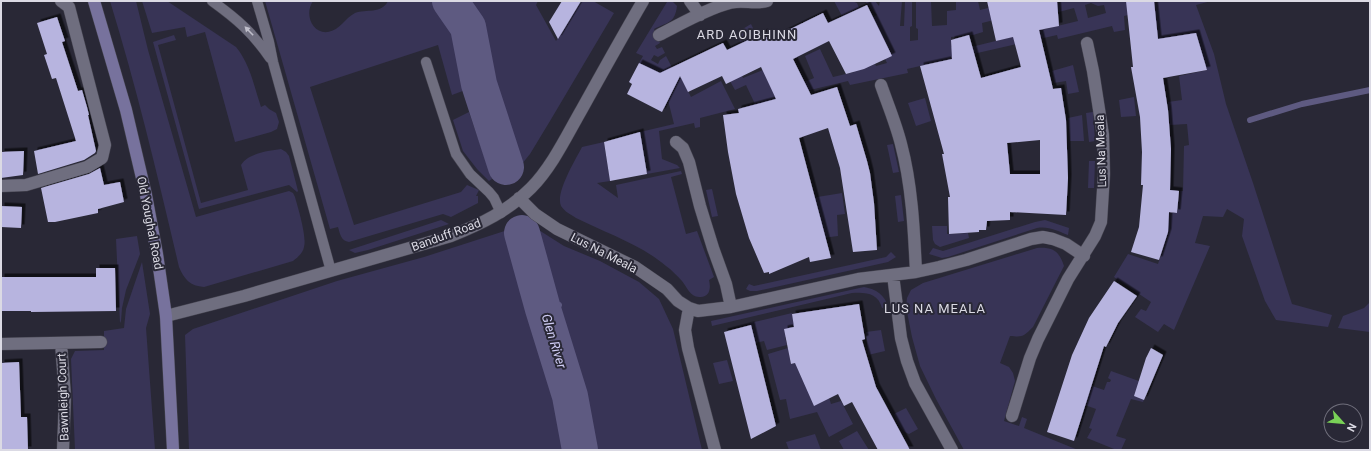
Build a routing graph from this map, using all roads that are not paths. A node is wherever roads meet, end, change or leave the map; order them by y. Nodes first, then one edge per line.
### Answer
1 (61, 1) edge
2 (94, 1) edge
3 (212, 1) edge
4 (257, 1) edge
5 (643, 1) edge
6 (690, 1) edge
7 (767, 1) edge
8 (700, 15) junction
9 (659, 35) dead end
10 (1087, 44) dead end
11 (272, 62) junction
12 (426, 62) dead end
13 (881, 86) dead end
14 (676, 142) dead end
15 (1, 186) edge
16 (519, 198) junction
17 (501, 213) junction
18 (1084, 256) junction
19 (331, 271) junction
20 (916, 272) junction
21 (894, 275) junction
22 (731, 307) junction
23 (689, 308) junction
24 (166, 316) junction
25 (101, 342) dead end
26 (1, 344) edge
27 (61, 344) junction
28 (1012, 416) dead end
29 (64, 450) edge
30 (173, 450) edge
31 (715, 450) edge
32 (952, 450) edge

1 - 15 street
2 - 24 main road, Old Youghal Road
11 -> 3 lane
4 - 11 lane
5 - 16 street, Banduff Road
6 - 8 street
7 - 8 street
8 - 9 street
10 - 18 street, Lus Na Meala
11 - 19 lane
12 - 17 lane
13 - 20 street
14 - 22 street
16 - 17 street, Banduff Road
16 - 23 street, Lus Na Meala
17 - 19 street, Banduff Road
18 - 20 street
18 - 28 street, Lus Na Meala
19 - 24 street, Banduff Road
20 - 21 street
21 - 22 street
21 - 32 street
22 - 23 street
23 - 31 street
24 - 30 main road, Old Youghal Road
25 - 27 street, Bawnleigh Court
26 - 27 street, Bawnleigh Court
27 - 29 street, Bawnleigh Court

